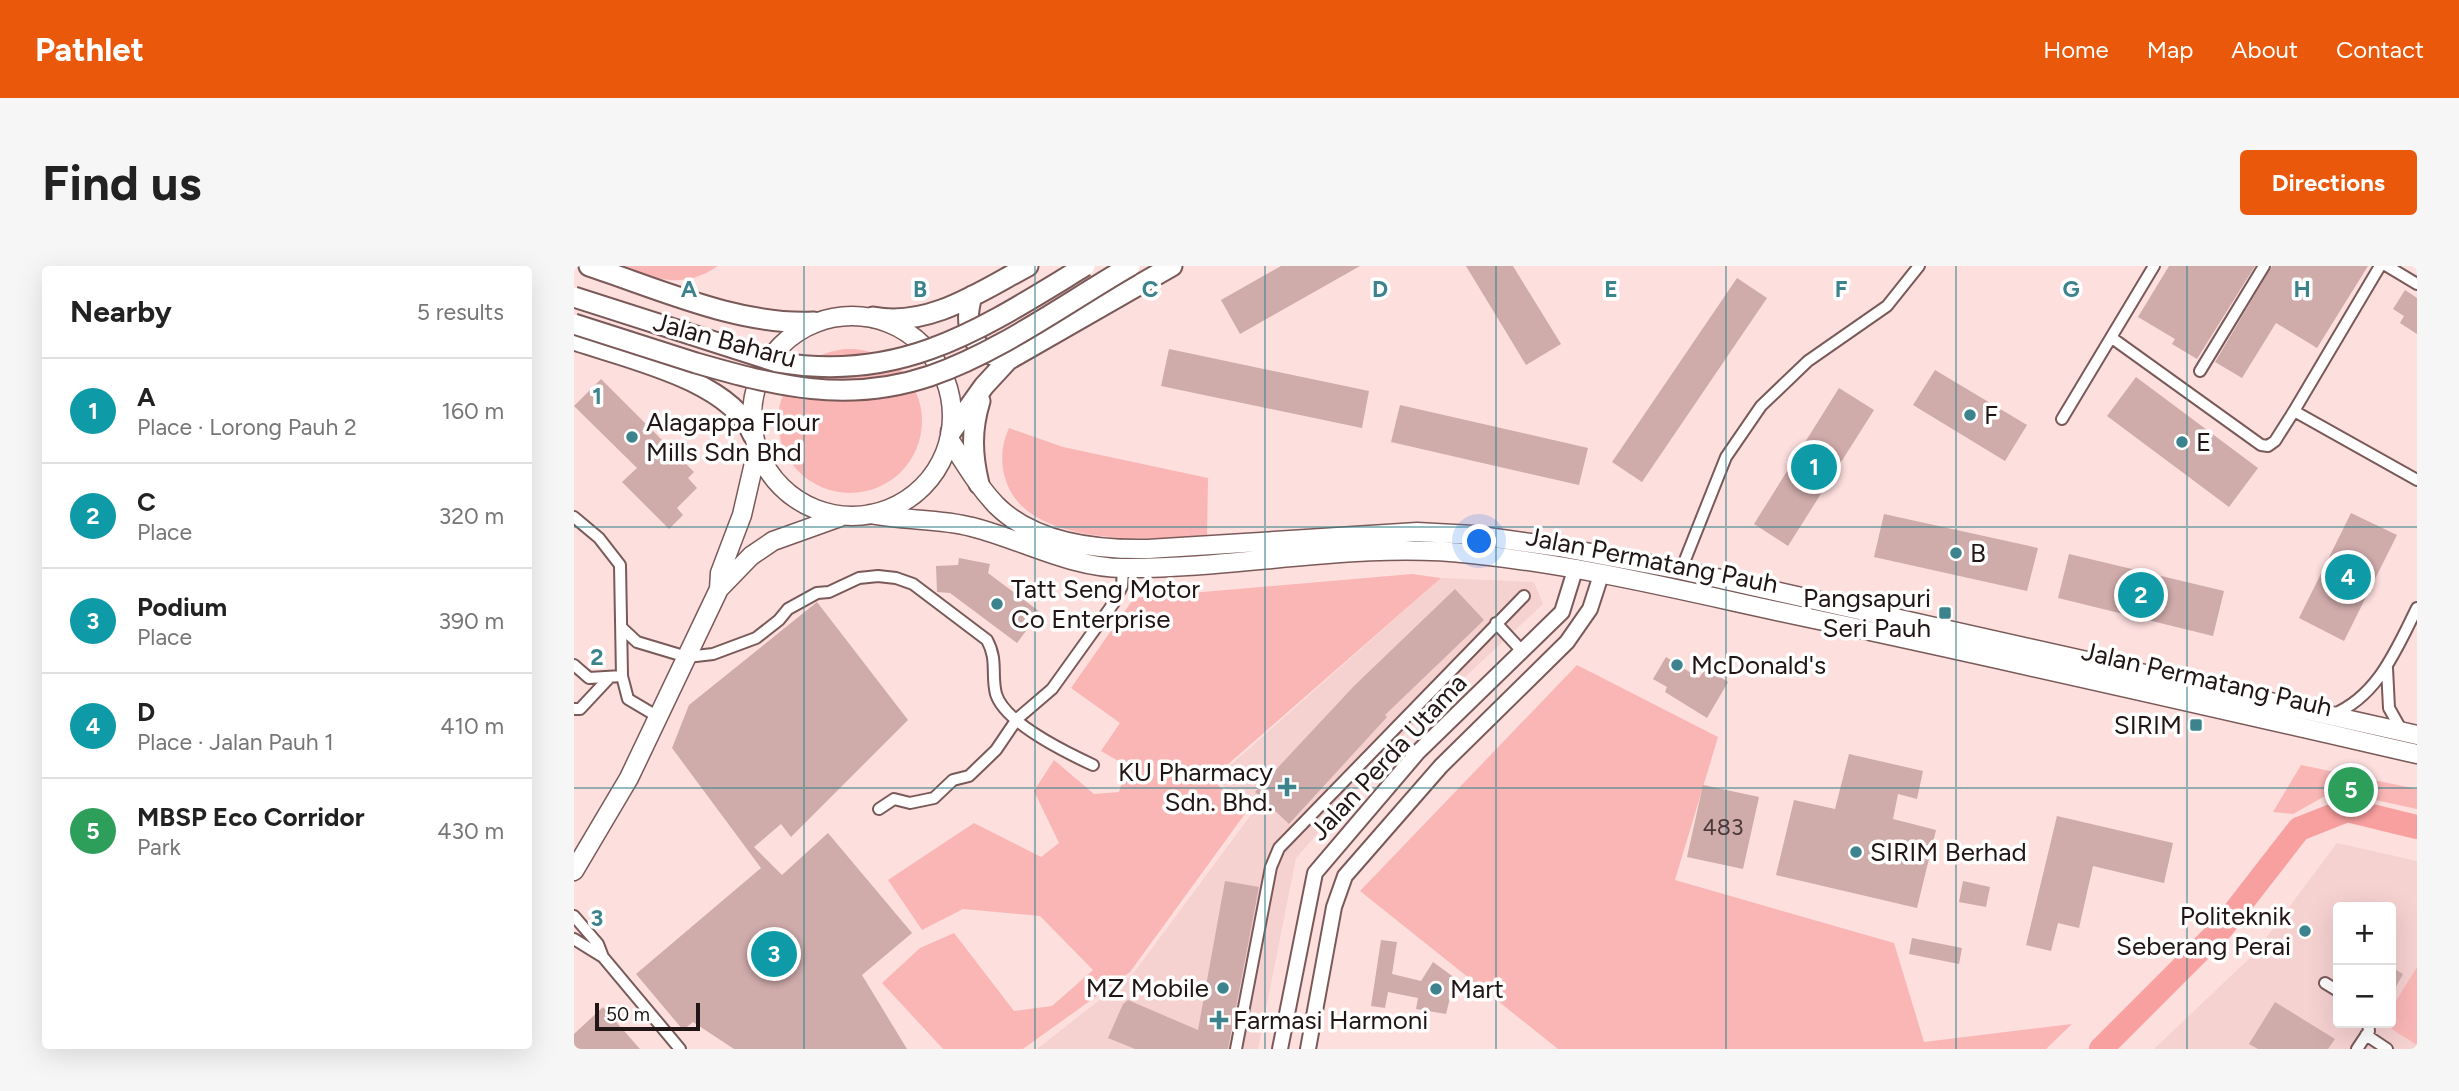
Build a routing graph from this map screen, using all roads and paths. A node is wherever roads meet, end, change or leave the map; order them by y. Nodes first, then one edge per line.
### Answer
1 (589, 266) edge
2 (1028, 266) edge
3 (1085, 266) edge
4 (1130, 266) edge
5 (1172, 266) edge
6 (1919, 266) edge
7 (2154, 266) edge
8 (2264, 266) edge
9 (2380, 266) edge
10 (2387, 266) edge
11 (2417, 284) edge
12 (972, 296) junction
13 (574, 297) edge
14 (873, 317) junction
15 (814, 322) junction
16 (574, 324) edge
17 (2112, 338) junction
18 (574, 340) edge
19 (1008, 360) junction
20 (2200, 371) dead end
21 (991, 378) junction
22 (2294, 411) junction
23 (2062, 419) dead end
24 (950, 436) junction
25 (755, 442) junction
26 (2417, 480) edge
27 (979, 484) junction
28 (870, 514) junction
29 (843, 516) junction
30 (574, 517) edge
31 (1576, 567) junction
32 (1123, 569) junction
33 (1681, 570) junction
34 (1602, 572) junction
35 (719, 589) junction
36 (1524, 596) dead end
37 (2417, 608) edge
38 (1496, 623) junction
39 (622, 628) junction
40 (1522, 651) junction
41 (687, 657) junction
42 (574, 665) edge
43 (2387, 668) junction
44 (622, 676) junction
45 (610, 678) junction
46 (574, 709) edge
47 (2332, 715) junction
48 (660, 718) junction
49 (1017, 719) junction
50 (2409, 733) edge
51 (2417, 754) edge
52 (1093, 765) dead end
53 (879, 809) dead end
54 (574, 871) edge
55 (574, 916) edge
56 (574, 939) edge
57 (603, 957) junction
58 (2325, 983) dead end
59 (2333, 988) edge
60 (2369, 1028) edge
61 (2366, 1035) junction
62 (1284, 1048) edge
63 (680, 1049) edge
64 (1236, 1049) edge
65 (1308, 1049) edge
66 (2357, 1049) edge
67 (2387, 1049) edge

1 - 15 highway
2 - 12 highway
3 - 13 highway, Jalan Baharu, bridge
4 - 16 highway, Jalan Baharu, bridge
5 - 19 highway
6 - 33 street
7 - 17 street
8 - 20 street
9 - 22 street
10 - 11 street
12 - 14 highway
12 - 19 highway
14 - 15 main road
14 - 24 main road
15 - 25 main road
17 - 22 street
17 - 23 street
18 - 25 highway
19 - 21 highway
21 - 24 highway
21 - 27 highway
22 - 26 street
24 - 27 main road, Jalan Permatang Pauh
24 - 28 main road
25 - 29 main road
25 - 35 main road
27 - 33 main road, Jalan Permatang Pauh
28 - 29 main road
28 - 32 main road, Jalan Permatang Pauh
29 - 35 main road
30 - 39 street
31 - 32 main road, Jalan Permatang Pauh
31 - 34 main road, Jalan Permatang Pauh
31 - 40 street, Jalan Perda Utama
32 - 49 street
33 - 47 main road, Jalan Permatang Pauh
34 - 51 main road, Jalan Permatang Pauh
34 - 65 street, Jalan Perda Utama
35 - 41 main road
36 - 38 street
37 - 43 street
38 - 40 street
38 - 64 street
39 - 41 street
39 - 44 street
40 - 62 street, Jalan Perda Utama
41 - 48 main road
41 - 49 street
42 - 45 street
43 - 47 street
43 - 50 street
44 - 45 street
44 - 48 street
45 - 46 street
47 - 50 main road, Jalan Permatang Pauh
48 - 54 main road
49 - 52 street
49 - 53 street
55 - 57 street
56 - 57 street
57 - 63 street
58 - 59 street
60 - 61 street
61 - 66 street
61 - 67 street

